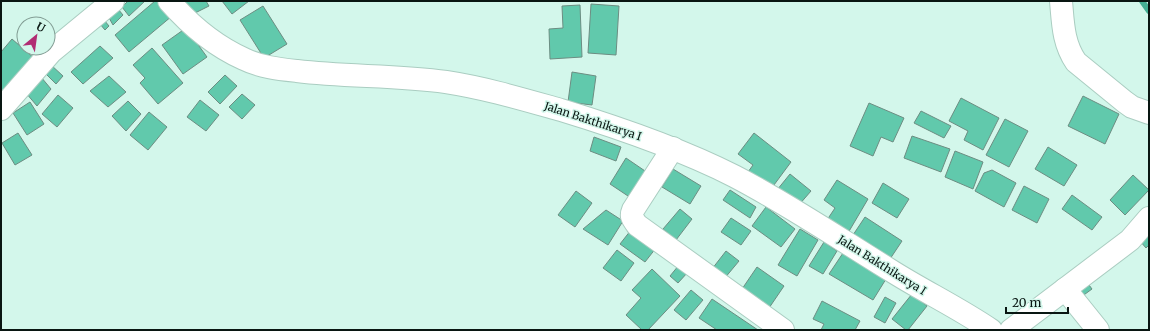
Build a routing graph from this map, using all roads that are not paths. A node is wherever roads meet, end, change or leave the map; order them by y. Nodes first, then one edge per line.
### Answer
1 (113, 1) edge
2 (169, 1) edge
3 (1062, 1) edge
4 (1, 109) edge
5 (1149, 114) edge
6 (673, 148) junction
7 (1149, 218) edge
8 (1065, 289) junction
9 (783, 330) edge
10 (991, 330) edge
11 (1011, 330) edge
12 (1098, 330) edge

1 - 4 street
2 - 6 street, Jalan Bakthikarya I
3 - 5 street
6 - 9 street
6 - 10 street, Jalan Bakthikarya I
7 - 8 street
8 - 11 street
8 - 12 street

